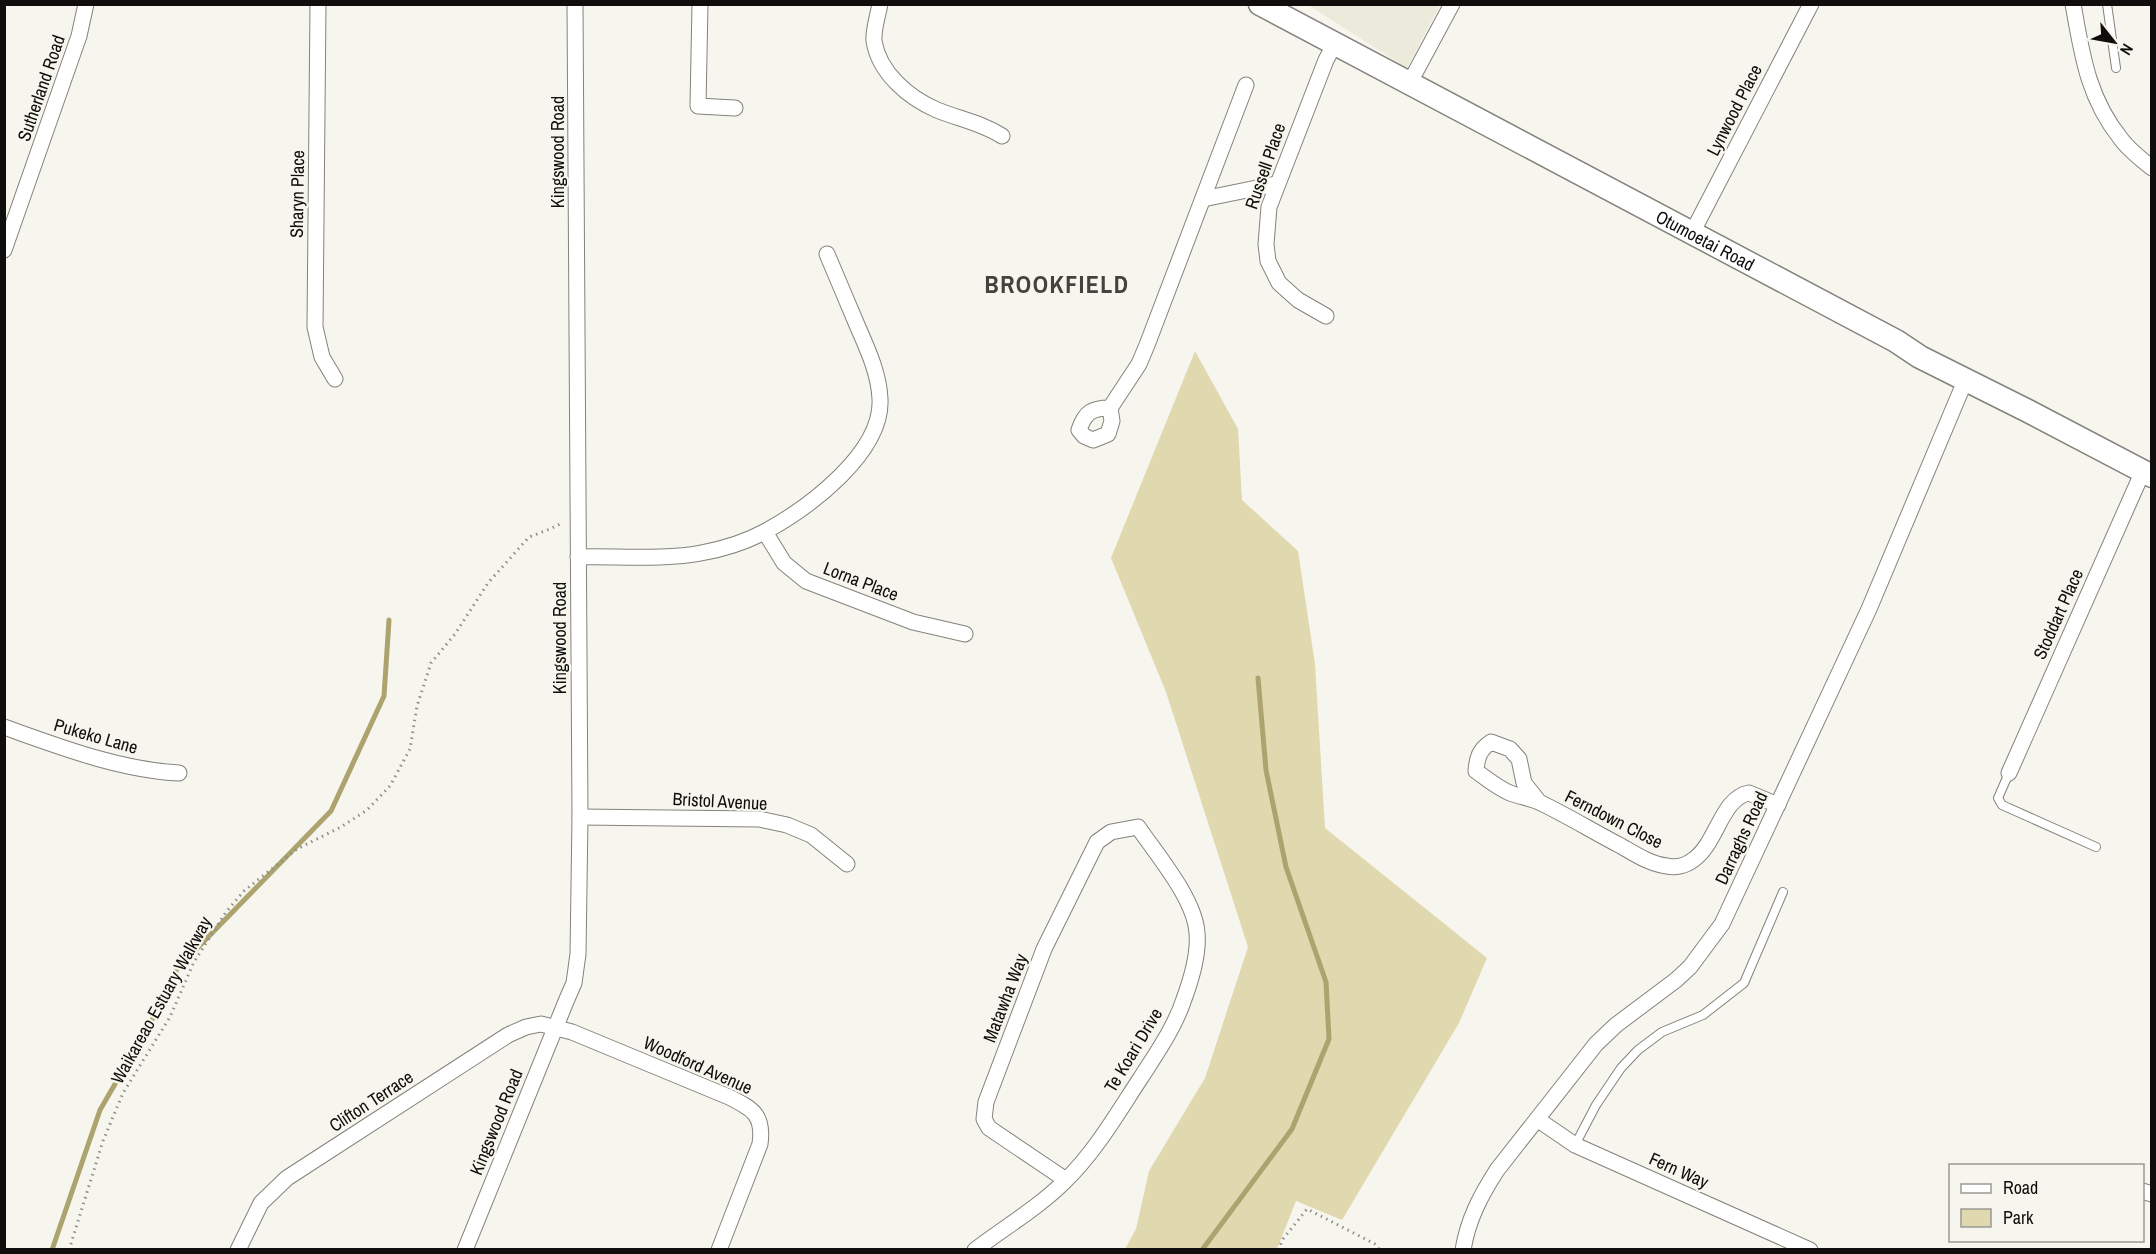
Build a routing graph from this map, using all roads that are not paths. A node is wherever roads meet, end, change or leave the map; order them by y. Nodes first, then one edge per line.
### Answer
1 (86, 4) edge
2 (318, 4) edge
3 (575, 4) edge
4 (700, 4) edge
5 (880, 4) edge
6 (1260, 4) edge
7 (1452, 4) edge
8 (1811, 4) edge
9 (2073, 4) edge
10 (2106, 4) edge
11 (1334, 45) junction
12 (2116, 68) dead end
13 (1409, 84) junction
14 (1246, 85) dead end
15 (735, 108) dead end
16 (1002, 136) dead end
17 (2151, 168) edge
18 (1276, 184) junction
19 (1203, 199) junction
20 (1692, 233) junction
21 (4, 250) edge
22 (826, 254) dead end
23 (1326, 316) dead end
24 (334, 379) dead end
25 (1965, 381) junction
26 (1110, 408) dead end
27 (2147, 473) edge
28 (765, 532) junction
29 (578, 557) junction
30 (964, 634) dead end
31 (4, 727) edge
32 (179, 773) dead end
33 (2009, 773) joint
34 (1539, 802) dead end
35 (1778, 805) junction
36 (580, 817) junction
37 (1138, 827) joint
38 (2096, 847) dead end
39 (847, 864) dead end
40 (1783, 892) dead end
41 (556, 1028) junction
42 (1538, 1119) junction
43 (1575, 1145) junction
44 (1066, 1180) junction
45 (238, 1250) edge
46 (465, 1250) edge
47 (718, 1250) edge
48 (975, 1250) edge
49 (1463, 1250) edge
50 (1810, 1250) edge

1 - 21 street, Sutherland Road
2 - 24 street, Sharyn Place
3 - 29 street, Kingswood Road
4 - 15 street
5 - 16 street
6 - 11 main road, Otumoetai Road
7 - 13 street
8 - 20 street, Lynwood Place
9 - 17 street
10 - 12 lane
11 - 13 main road, Otumoetai Road
11 - 18 street, Russell Place
13 - 20 main road, Otumoetai Road
14 - 19 street
18 - 19 street
18 - 23 street, Russell Place
19 - 26 street
20 - 25 main road, Otumoetai Road
22 - 28 street
25 - 27 main road, Otumoetai Road
25 - 35 street, Darraghs Road
27 - 33 street, Stoddart Place
28 - 29 street
28 - 30 street, Lorna Place
29 - 36 street, Kingswood Road
31 - 32 street, Pukeko Lane
33 - 38 lane
34 - 35 street, Ferndown Close
35 - 42 street, Darraghs Road
36 - 39 street, Bristol Avenue
36 - 41 street, Kingswood Road
37 - 44 street, Te Koari Drive
37 - 44 street, Matawha Way
40 - 43 lane
41 - 45 street, Clifton Terrace
41 - 46 street, Kingswood Road
41 - 47 street, Woodford Avenue
42 - 43 street, Fern Way
42 - 49 street, Darraghs Road
43 - 50 street, Fern Way
44 - 48 street, Te Koari Drive

